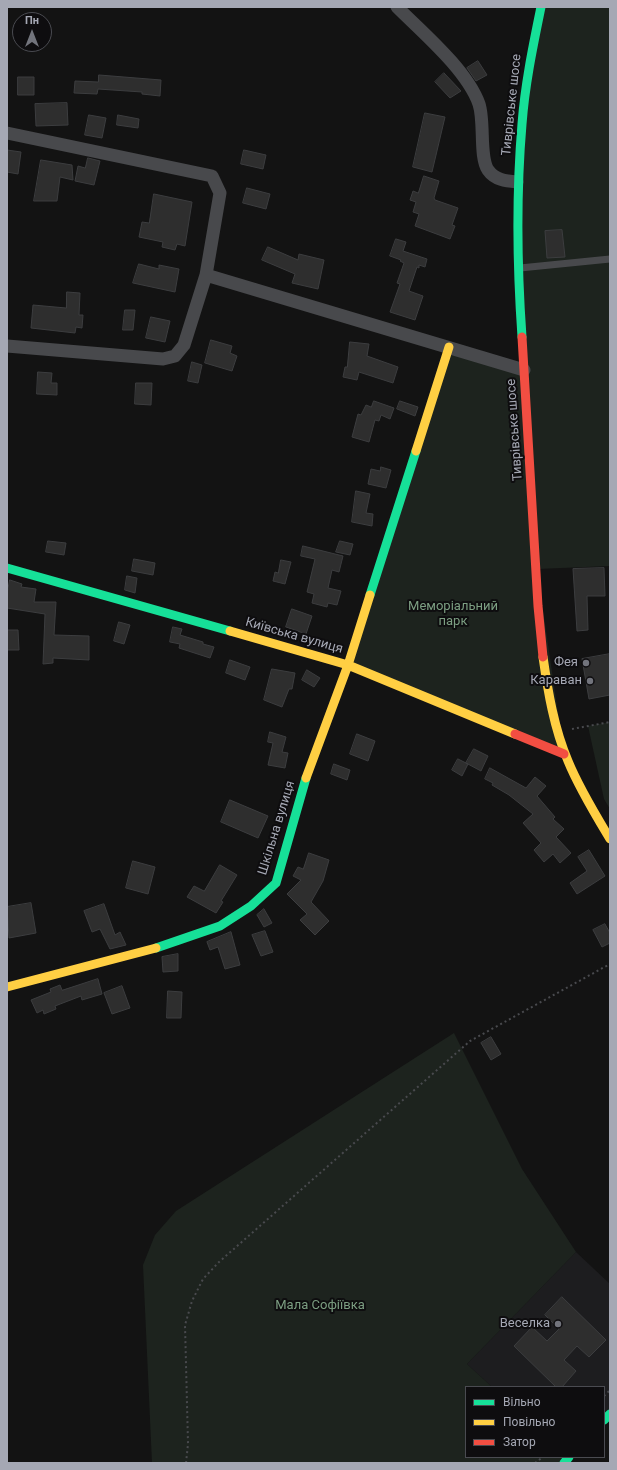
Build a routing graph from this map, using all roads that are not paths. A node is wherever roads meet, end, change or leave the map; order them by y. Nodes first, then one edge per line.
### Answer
1 (398, 7) edge
2 (541, 7) edge
3 (7, 133) edge
4 (517, 182) junction
5 (610, 259) edge
6 (519, 268) junction
7 (206, 276) junction
8 (7, 346) edge
9 (449, 347) junction
10 (524, 370) junction
11 (7, 568) edge
12 (348, 665) junction
13 (564, 754) junction
14 (610, 840) edge
15 (7, 987) edge

1 - 4 street
2 - 4 street, Тиврівське шосе
3 - 7 street
4 - 6 street, Тиврівське шосе
5 - 6 lane
6 - 10 street, Тиврівське шосе
7 - 8 street
7 - 9 street
9 - 10 street
9 - 12 street, Шкільна вулиця
10 - 13 street, Тиврівське шосе
11 - 12 street, Київська вулиця
12 - 13 street, Київська вулиця
12 - 15 street, Шкільна вулиця
13 - 14 street, Тиврівське шосе

